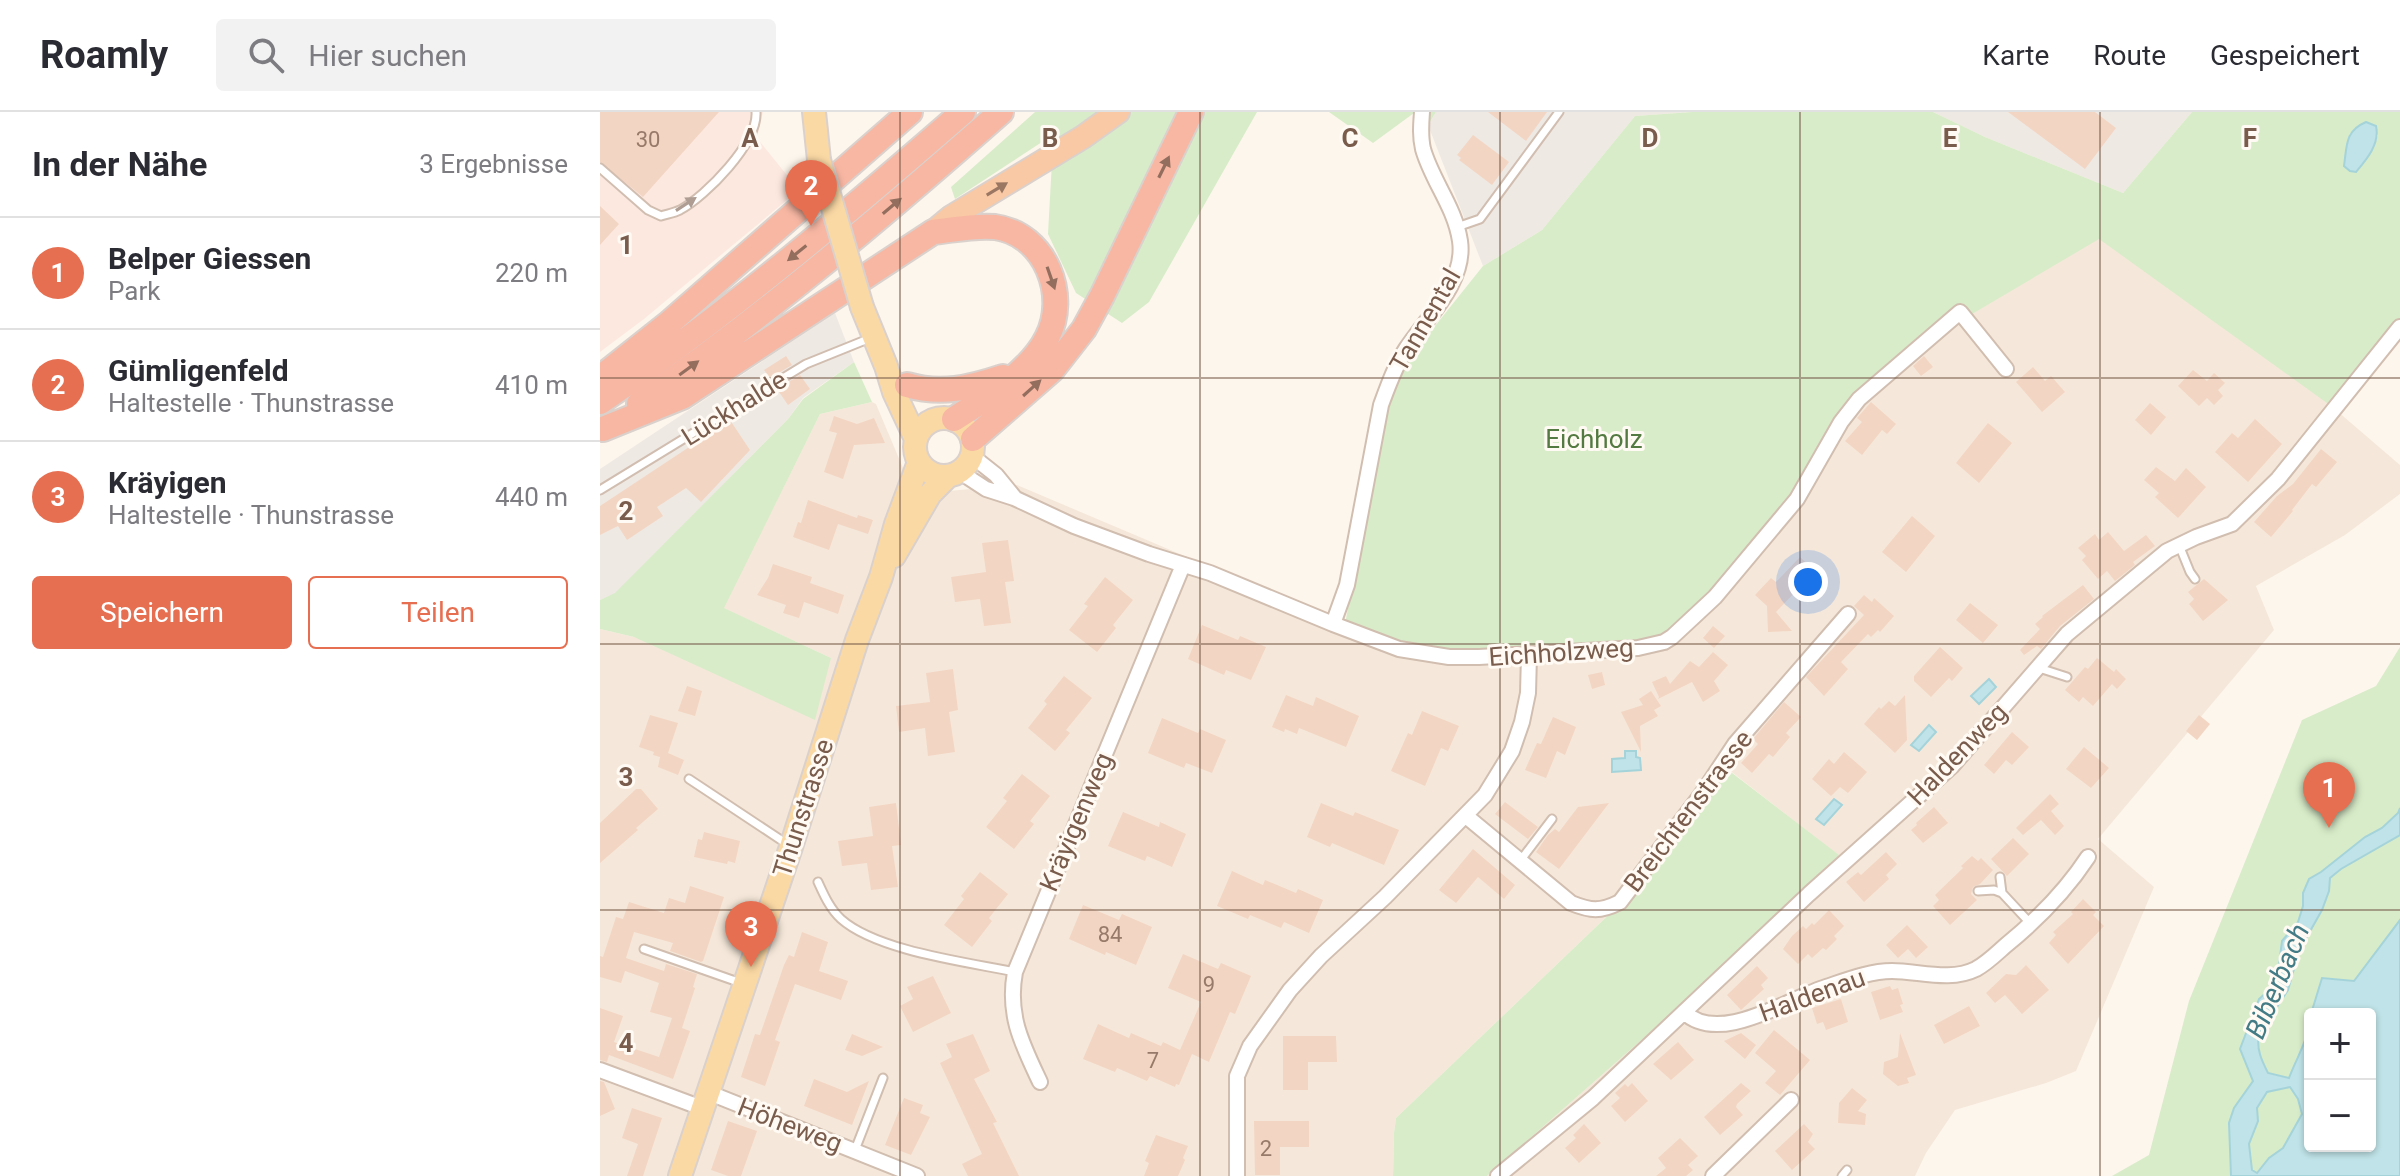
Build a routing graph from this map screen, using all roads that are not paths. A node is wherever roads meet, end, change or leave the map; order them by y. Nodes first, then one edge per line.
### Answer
1 (756, 112) edge
2 (814, 112) edge
3 (910, 112) edge
4 (963, 112) edge
5 (1001, 112) edge
6 (1118, 112) edge
7 (1191, 112) edge
8 (1422, 112) edge
9 (1559, 112) edge
10 (600, 168) edge
11 (1457, 227) junction
12 (933, 232) junction
13 (2400, 327) edge
14 (873, 337) junction
15 (886, 366) junction
16 (2006, 369) dead end
17 (1017, 372) junction
18 (600, 378) edge
19 (907, 385) junction
20 (600, 402) edge
21 (947, 418) junction
22 (601, 430) edge
23 (916, 439) junction
24 (963, 461) junction
25 (919, 462) junction
26 (600, 490) edge
27 (2179, 545) junction
28 (1183, 565) junction
29 (881, 577) junction
30 (2195, 579) dead end
31 (1848, 614) dead end
32 (1333, 624) junction
33 (1529, 655) junction
34 (2038, 668) junction
35 (2067, 677) dead end
36 (689, 779) dead end
37 (1466, 816) junction
38 (1552, 819) dead end
39 (791, 847) junction
40 (2088, 857) dead end
41 (1520, 861) junction
42 (2000, 877) dead end
43 (818, 882) dead end
44 (1978, 891) dead end
45 (2002, 893) junction
46 (2032, 925) junction
47 (644, 949) dead end
48 (1015, 972) junction
49 (745, 985) junction
50 (1684, 1012) junction
51 (600, 1070) edge
52 (883, 1078) dead end
53 (1040, 1082) dead end
54 (705, 1100) junction
55 (1791, 1100) dead end
56 (855, 1150) junction
57 (680, 1176) edge
58 (917, 1176) edge
59 (1237, 1176) edge
60 (1498, 1176) edge
61 (1713, 1176) edge

10 -> 1 lane
2 - 14 main road, bridge
3 - 18 highway
4 -> 20 highway
22 -> 5 highway
12 -> 6 highway
24 -> 7 highway
8 - 11 street, Tannental
9 - 11 lane
11 - 32 street, Tannental
12 -> 17 highway
12 - 22 highway
13 - 27 street, Haldenweg
14 - 15 main road
14 - 26 lane, Lückhalde
15 - 19 main road
15 - 23 main road
16 - 33 street, Eichholzweg
17 - 19 highway
17 - 21 highway
19 - 21 main road
21 - 23 main road
21 - 24 main road
23 - 25 main road
24 - 25 main road
24 - 28 street, Eichholzweg
24 - 29 main road, Thunstrasse
25 - 29 main road, Thunstrasse
27 - 30 lane
27 - 34 street, Haldenweg
28 - 32 street, Eichholzweg
28 - 48 street, Kräyigenweg
29 - 39 main road, Thunstrasse
31 - 41 street, Breichtenstrasse
32 - 33 street, Eichholzweg
33 - 37 street
34 - 35 lane
34 - 50 street, Haldenweg
36 - 39 lane
37 - 41 street, Breichtenstrasse
37 - 59 street
38 - 41 lane
39 - 49 main road, Thunstrasse
40 - 46 street, Haldenau
42 - 45 lane
43 - 48 lane
44 - 45 lane
45 - 46 lane
46 - 50 street, Haldenau
47 - 49 lane
48 - 53 street, Kräyigenweg
49 - 54 main road, Thunstrasse
50 - 60 street, Haldenweg
51 - 54 street, Höheweg
52 - 56 lane
54 - 56 street, Höheweg
54 - 57 main road, Thunstrasse
55 - 61 street
56 - 58 street, Höheweg

